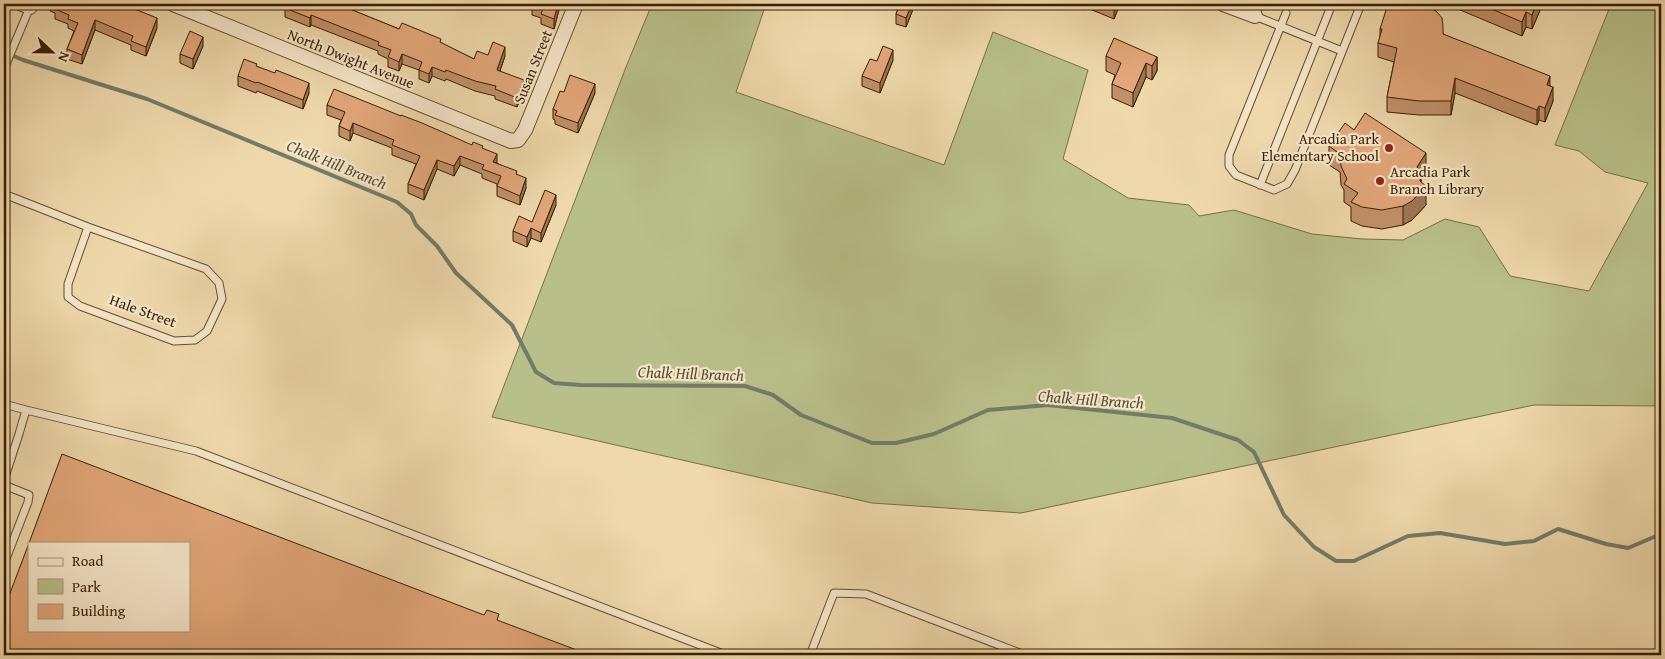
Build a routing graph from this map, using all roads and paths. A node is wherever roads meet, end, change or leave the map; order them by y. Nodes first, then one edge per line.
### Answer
1 (173, 4) edge
2 (576, 4) edge
3 (1223, 4) edge
4 (1332, 4) edge
5 (1361, 4) edge
6 (28, 5) edge
7 (1258, 10) edge
8 (1286, 13) dead end
9 (1280, 26) junction
10 (1317, 41) junction
11 (1342, 51) junction
12 (4, 69) edge
13 (518, 140) joint
14 (1260, 185) junction
15 (4, 194) edge
16 (88, 227) junction
17 (4, 404) edge
18 (26, 410) junction
19 (4, 480) edge
20 (4, 485) edge
21 (4, 564) edge
22 (726, 655) edge
23 (810, 655) edge
24 (1026, 655) edge

1 - 13 street, North Dwight Avenue
2 - 13 street, Susan Street
3 - 7 street
4 - 10 lane
5 - 11 lane
6 - 12 lane
7 - 9 lane
8 - 9 lane
9 - 10 lane
9 - 14 lane
10 - 11 lane
10 - 14 lane
11 - 14 lane
15 - 16 lane, Hale Street
16 - 16 lane, Hale Street
17 - 18 lane
18 - 19 lane
18 - 22 lane
20 - 21 lane
23 - 24 lane

